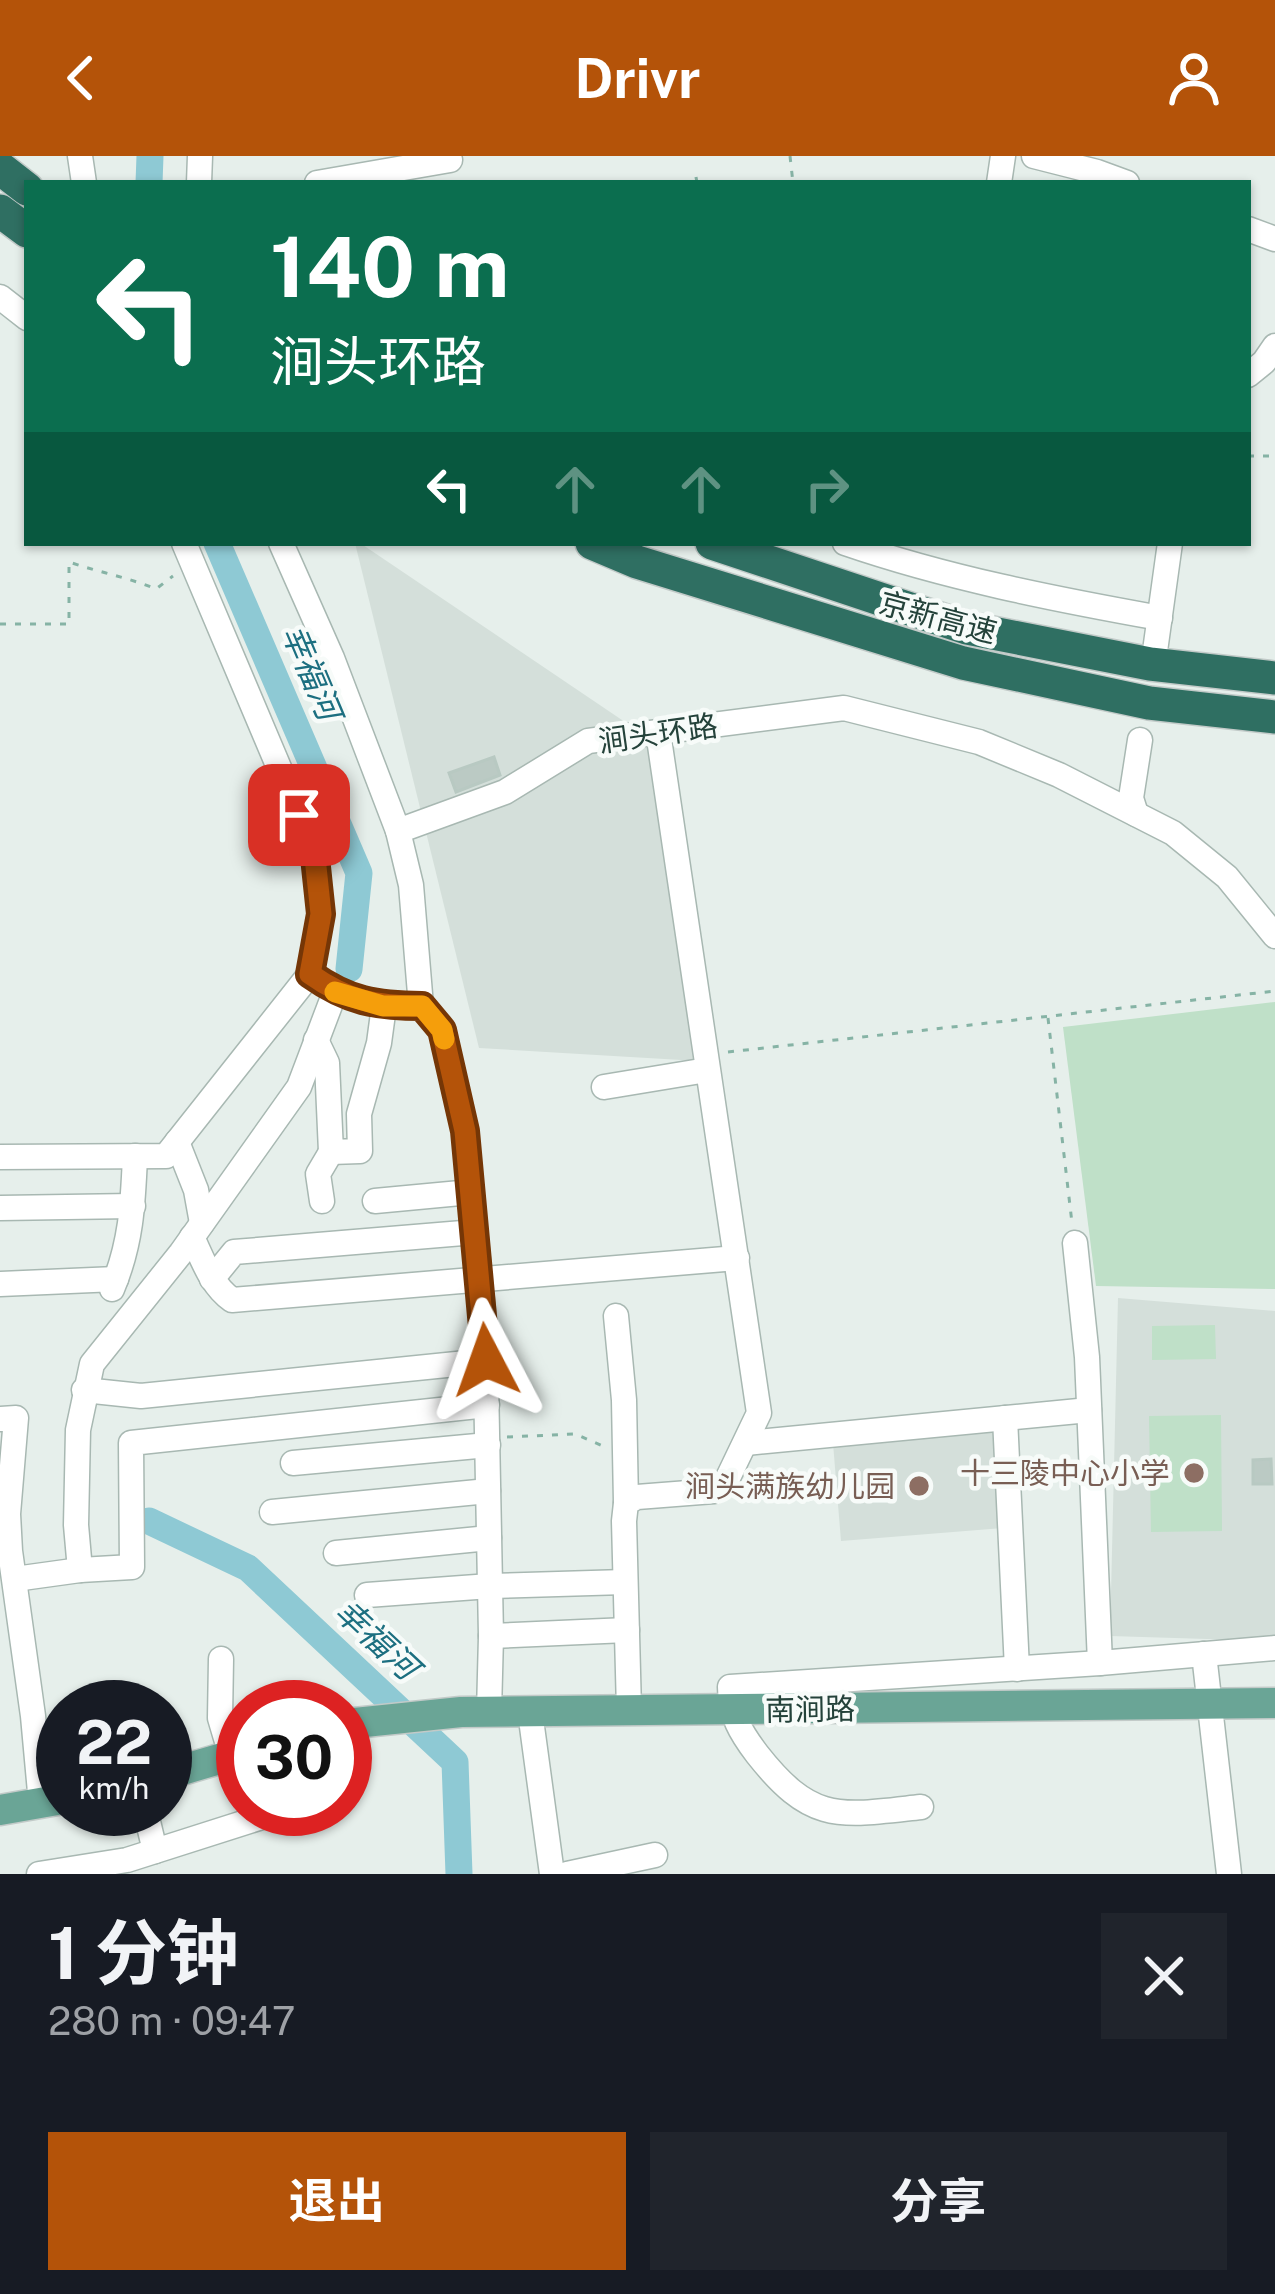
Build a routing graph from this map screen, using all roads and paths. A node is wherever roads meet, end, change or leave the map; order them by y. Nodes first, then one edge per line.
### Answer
1 (1034, 156) edge
2 (450, 160) dead end
3 (0, 168) edge
4 (333, 180) edge
5 (1117, 180) edge
6 (24, 188) edge
7 (0, 297) edge
8 (24, 316) edge
9 (1275, 346) edge
10 (1251, 373) edge
11 (185, 546) edge
12 (282, 546) edge
13 (599, 546) edge
14 (721, 546) edge
15 (854, 546) edge
16 (1170, 546) edge
17 (196, 571) junction
18 (1160, 618) junction
19 (0, 623) edge
20 (1155, 651) dead end
21 (1275, 678) edge
22 (1275, 717) edge
23 (658, 733) junction
24 (1139, 740) dead end
25 (1136, 814) junction
26 (398, 831) junction
27 (1275, 936) edge
28 (310, 974) junction
29 (1275, 991) edge
30 (335, 992) junction
31 (383, 1006) junction
32 (422, 1006) junction
33 (1048, 1016) junction
34 (316, 1040) junction
35 (706, 1062) junction
36 (604, 1087) dead end
37 (181, 1149) junction
38 (331, 1152) junction
39 (135, 1156) junction
40 (0, 1157) edge
41 (471, 1192) junction
42 (322, 1201) dead end
43 (375, 1201) dead end
44 (133, 1206) junction
45 (0, 1208) edge
46 (197, 1230) junction
47 (475, 1232) junction
48 (1075, 1243) joint
49 (736, 1258) junction
50 (212, 1279) junction
51 (479, 1279) junction
52 (0, 1284) edge
53 (616, 1316) dead end
54 (486, 1360) junction
55 (84, 1390) junction
56 (487, 1405) junction
57 (1089, 1410) junction
58 (1006, 1418) junction
59 (0, 1419) edge
60 (488, 1441) junction
61 (746, 1443) junction
62 (293, 1463) dead end
63 (626, 1465) junction
64 (488, 1492) junction
65 (626, 1503) junction
66 (272, 1512) dead end
67 (489, 1538) junction
68 (5, 1551) edge
69 (337, 1553) dead end
70 (80, 1570) junction
71 (15, 1579) junction
72 (626, 1582) junction
73 (490, 1586) junction
74 (367, 1595) dead end
75 (627, 1630) junction
76 (491, 1636) junction
77 (1275, 1648) edge
78 (1204, 1654) junction
79 (221, 1659) dead end
80 (1100, 1663) junction
81 (1017, 1669) junction
82 (952, 1673) junction
83 (221, 1680) edge
84 (1275, 1703) edge
85 (1208, 1704) junction
86 (36, 1705) edge
87 (954, 1708) junction
88 (629, 1710) junction
89 (730, 1710) junction
90 (475, 1712) junction
91 (530, 1712) junction
92 (372, 1721) edge
93 (36, 1804) edge
94 (921, 1807) dead end
95 (0, 1810) edge
96 (216, 1832) edge
97 (151, 1836) edge
98 (155, 1851) junction
99 (655, 1856) dead end
100 (119, 1868) edge
101 (616, 1869) edge
102 (49, 1873) edge
103 (551, 1874) edge
104 (567, 1874) edge
105 (1229, 1874) edge

1 - 5 street
2 - 4 street
3 - 6 highway
7 - 8 street
9 - 10 street
11 - 17 street
12 - 26 street
13 - 22 highway, 京新高速
14 - 21 highway, 京新高速
15 - 18 street
16 - 18 street
17 - 19 path
17 - 28 street
18 - 20 street
23 - 25 street, 涧头环路
23 - 26 street, 涧头环路
23 - 35 street
24 - 25 street
25 - 27 street, 涧头环路
26 - 32 street
28 - 30 street
28 - 37 street
29 - 33 path
30 - 31 street
30 - 34 street
31 - 32 street
31 - 38 street
32 - 41 street
33 - 35 path
33 - 48 path
34 - 38 street
34 - 46 street
35 - 36 street
35 - 49 street
37 - 39 street
37 - 46 street
38 - 42 street
39 - 40 street
39 - 44 street
41 - 43 street
41 - 47 street
44 - 45 street
44 - 52 street
46 - 50 street
46 - 55 street
47 - 50 street
47 - 51 street
48 - 57 street
49 - 51 street
49 - 61 street
50 - 51 street
51 - 54 street
53 - 63 street
54 - 55 street
54 - 56 street
55 - 70 street
56 - 60 street
56 - 70 street
57 - 58 street
57 - 80 street
58 - 61 street
58 - 81 street
59 - 68 street
60 - 62 street
60 - 63 path
60 - 64 street
61 - 65 street
63 - 65 street
64 - 66 street
64 - 67 street
65 - 72 street
67 - 69 street
67 - 73 street
68 - 71 street
70 - 71 street
71 - 86 street
72 - 73 street
72 - 75 street
73 - 74 street
73 - 76 street
75 - 76 street
75 - 88 street
76 - 90 street
77 - 78 street
78 - 80 street
78 - 85 street
79 - 83 street
80 - 81 street
81 - 82 street
82 - 87 street
82 - 89 street
84 - 85 main road, 南涧路
85 - 87 main road, 南涧路
85 - 105 street
87 - 89 main road, 南涧路
88 - 89 main road, 南涧路
88 - 91 main road, 南涧路
89 - 94 street
90 - 91 main road, 南涧路
90 - 92 main road, 南涧路
91 - 103 street
93 - 95 main road
96 - 98 street
97 - 98 street
98 - 100 street
99 - 101 street
100 - 102 street
101 - 104 street

